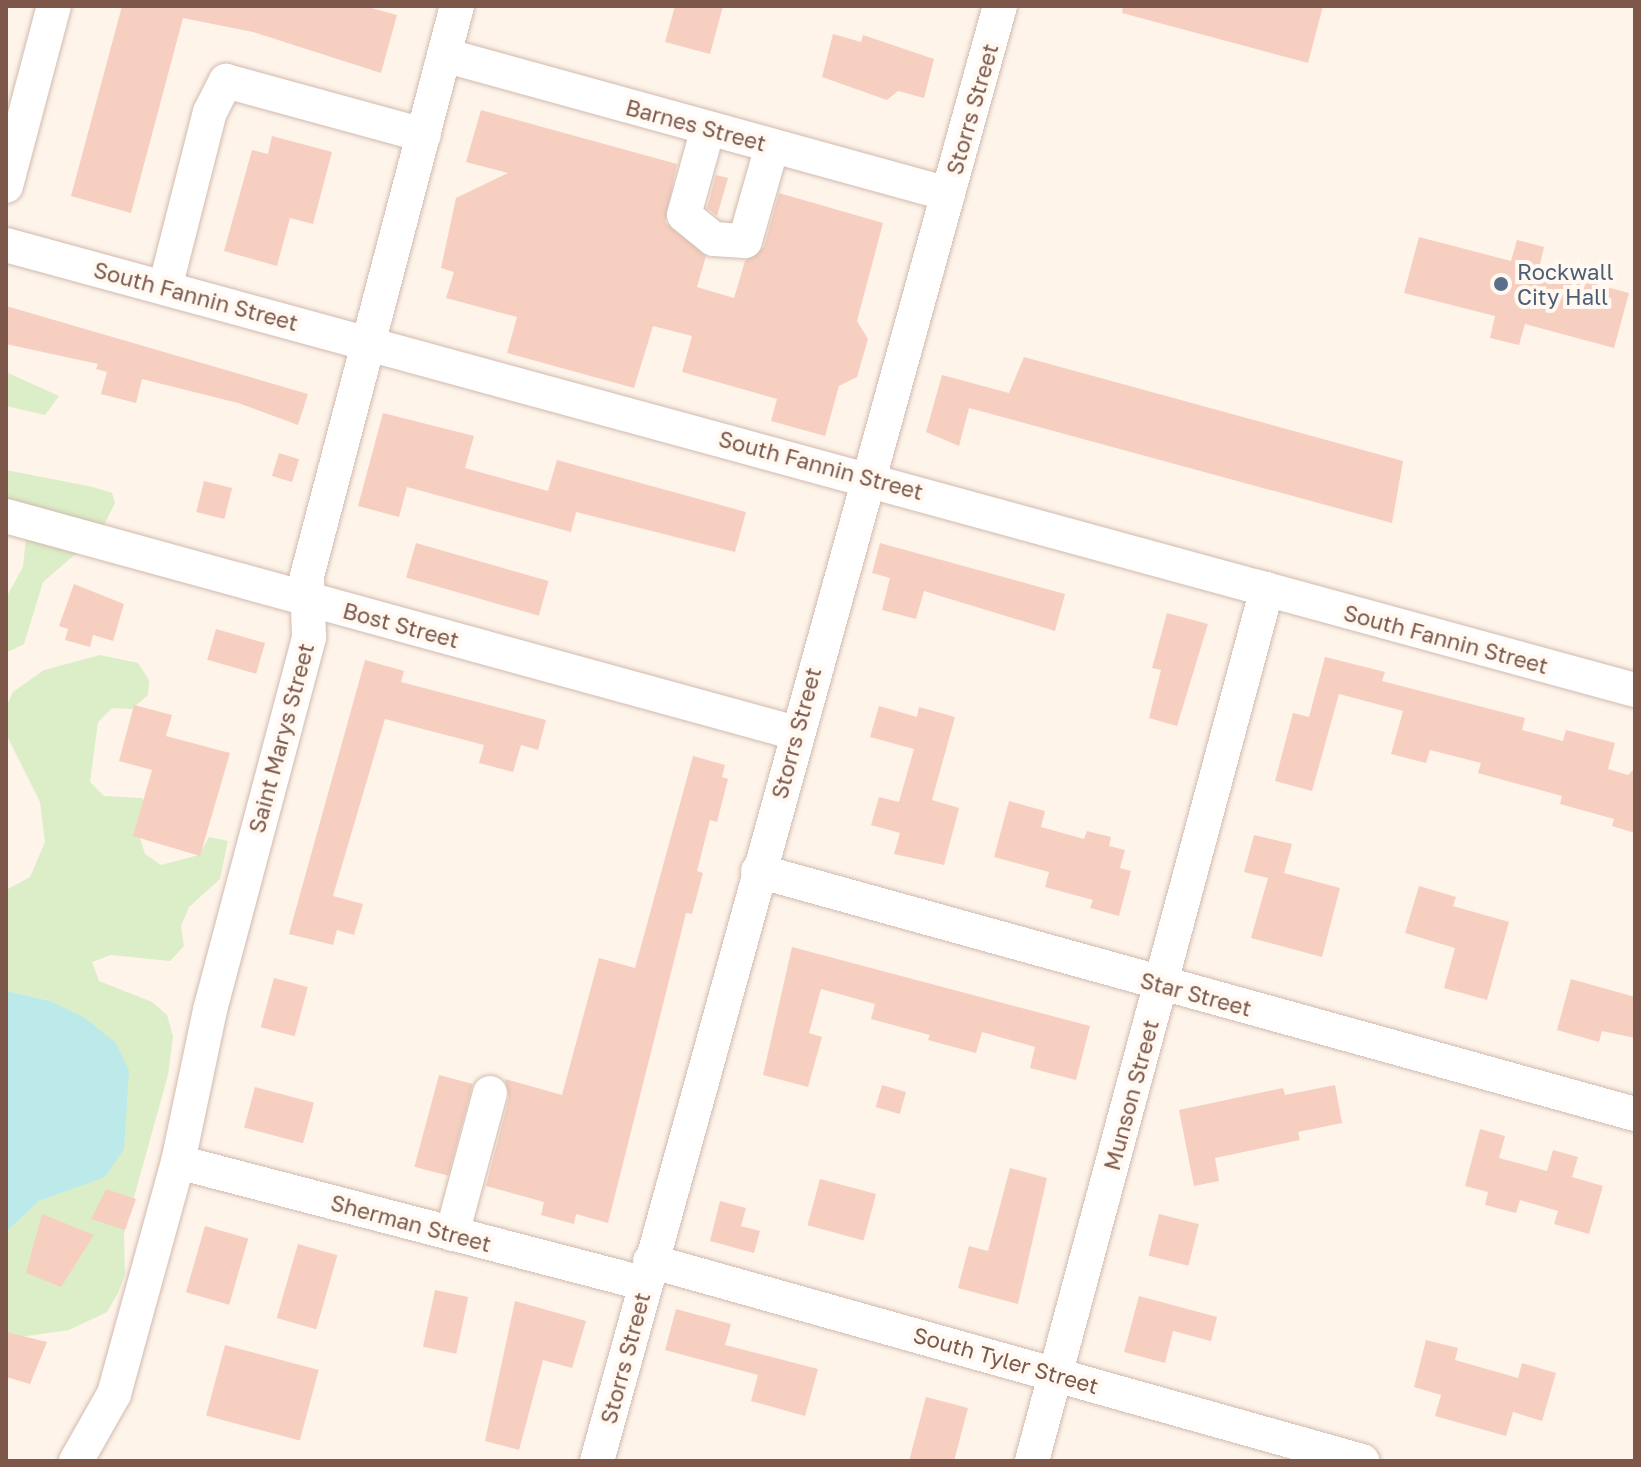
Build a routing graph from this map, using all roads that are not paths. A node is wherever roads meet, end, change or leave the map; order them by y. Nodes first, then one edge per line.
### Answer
1 (54, 6) edge
2 (457, 6) edge
3 (1000, 6) edge
4 (444, 55) junction
5 (708, 128) junction
6 (424, 135) junction
7 (772, 146) junction
8 (6, 186) edge
9 (948, 194) junction
10 (6, 245) edge
11 (165, 288) junction
12 (370, 342) junction
13 (866, 477) junction
14 (6, 516) edge
15 (1267, 589) junction
16 (308, 599) junction
17 (1635, 690) edge
18 (796, 733) junction
19 (758, 871) junction
20 (1161, 985) junction
21 (490, 1093) dead end
22 (1635, 1114) edge
23 (178, 1162) junction
24 (452, 1234) junction
25 (648, 1273) junction
26 (1055, 1373) junction
27 (76, 1461) edge
28 (597, 1461) edge
29 (1032, 1461) edge
30 (1362, 1461) edge

1 - 8 street
2 - 4 street, Saint Marys Street
3 - 9 street, Storrs Street
4 - 5 street, Barnes Street
4 - 6 street, Saint Marys Street
5 - 7 street, Barnes Street
5 - 7 street
6 - 11 street
6 - 12 street, Saint Marys Street
7 - 9 street, Barnes Street
9 - 13 street, Storrs Street
10 - 11 street, South Fannin Street
11 - 12 street, South Fannin Street
12 - 13 street, South Fannin Street
12 - 16 street, Saint Marys Street
13 - 15 street, South Fannin Street
13 - 18 street, Storrs Street
14 - 16 street, Bost Street
15 - 17 street, South Fannin Street
15 - 20 street, Munson Street
16 - 18 street, Bost Street
16 - 23 street, Saint Marys Street
18 - 19 street, Storrs Street
19 - 20 street, Star Street
19 - 25 street, Storrs Street
20 - 22 street, Star Street
20 - 26 street, Munson Street
21 - 24 street
23 - 24 street, Sherman Street
23 - 27 street, Saint Marys Street
24 - 25 street, Sherman Street
25 - 26 street, South Tyler Street
25 - 28 street, Storrs Street
26 - 29 street, Munson Street
26 - 30 street, South Tyler Street

